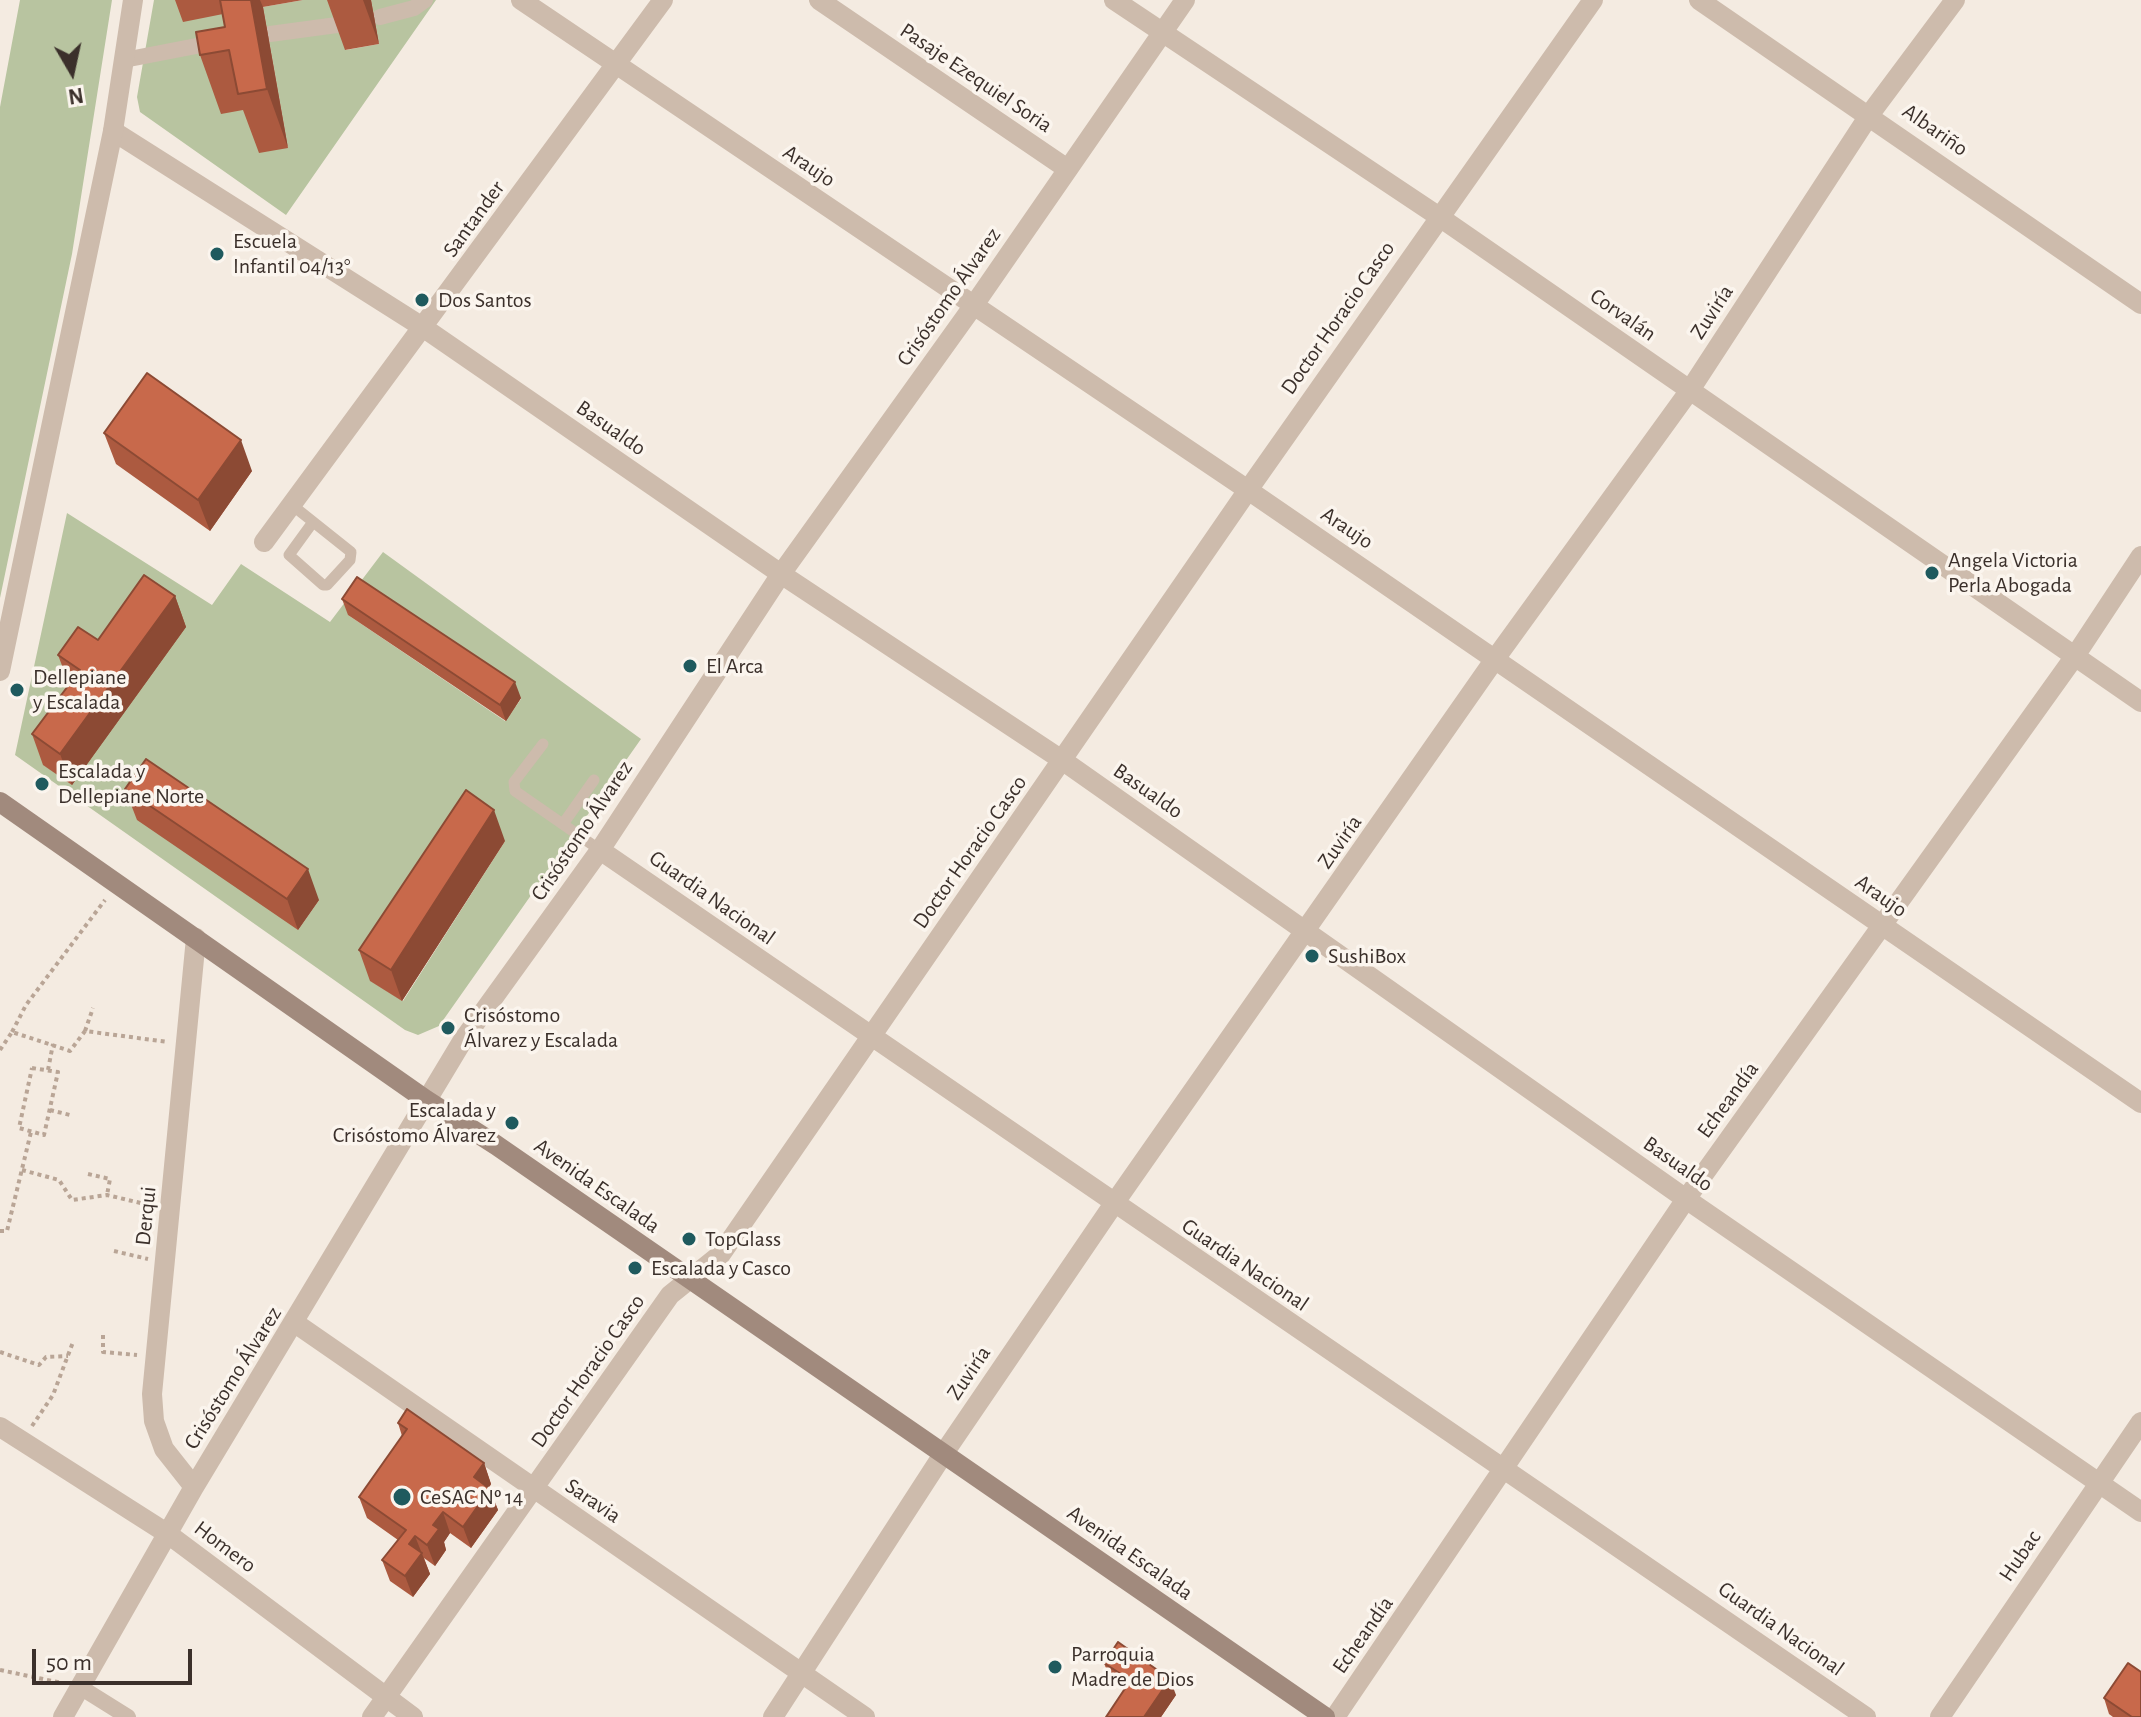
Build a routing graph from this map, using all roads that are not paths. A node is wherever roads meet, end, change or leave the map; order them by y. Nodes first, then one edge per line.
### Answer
1 (133, 0) edge
2 (425, 0) edge
3 (521, 0) edge
4 (663, 0) edge
5 (819, 0) edge
6 (1114, 0) edge
7 (1185, 0) edge
8 (1593, 0) edge
9 (1699, 0) edge
10 (1955, 0) edge
11 (380, 17) dead end
12 (337, 25) dead end
13 (1163, 32) junction
14 (270, 34) dead end
15 (234, 39) edge
16 (124, 60) junction
17 (615, 66) junction
18 (1870, 114) junction
19 (113, 131) junction
20 (1066, 168) junction
21 (1438, 216) junction
22 (2141, 304) edge
23 (974, 305) junction
24 (424, 328) junction
25 (1690, 390) junction
26 (1248, 490) junction
27 (292, 505) junction
28 (313, 522) junction
29 (264, 542) dead end
30 (2141, 556) edge
31 (781, 574) junction
32 (2075, 656) junction
33 (1495, 659) junction
34 (0, 671) edge
35 (2141, 702) edge
36 (543, 744) dead end
37 (1062, 760) junction
38 (594, 780) dead end
39 (0, 802) edge
40 (563, 824) junction
41 (600, 850) junction
42 (1882, 926) junction
43 (1308, 930) junction
44 (196, 938) junction
45 (871, 1037) junction
46 (426, 1100) junction
47 (2141, 1103) edge
48 (1686, 1199) junction
49 (1113, 1205) junction
50 (690, 1279) junction
51 (295, 1323) junction
52 (2141, 1422) edge
53 (0, 1427) edge
54 (944, 1453) junction
55 (1506, 1469) junction
56 (2099, 1483) junction
57 (194, 1487) junction
58 (534, 1489) junction
59 (2141, 1512) edge
60 (168, 1534) junction
61 (800, 1672) junction
62 (80, 1687) junction
63 (386, 1697) junction
64 (63, 1717) edge
65 (128, 1717) edge
66 (372, 1717) edge
67 (413, 1717) edge
68 (773, 1717) edge
69 (865, 1717) edge
70 (1325, 1717) edge
71 (1335, 1717) edge
72 (1866, 1717) edge
73 (1940, 1717) edge

1 - 16 street
2 - 11 street
3 - 17 street, Araujo
4 - 17 street, Santander
5 - 20 street, Pasaje Ezequiel Soria
6 - 13 street, Corvalán
7 - 13 street, Crisóstomo Álvarez
8 - 21 street, Doctor Horacio Casco
9 - 18 street, Albariño
10 - 18 street, Zuviría
12 - 14 street
13 - 20 street, Crisóstomo Álvarez
13 - 21 street, Corvalán
15 - 16 street
16 - 19 street
17 - 23 street, Araujo
17 - 24 street, Santander
18 - 22 street, Albariño
18 - 25 street, Zuviría
19 - 24 street, Basualdo
19 - 34 street
20 - 23 street, Crisóstomo Álvarez
21 - 25 street, Corvalán
21 - 26 street, Doctor Horacio Casco
23 - 26 street, Araujo
23 - 31 street, Crisóstomo Álvarez
24 - 27 street, Santander
24 - 31 street, Basualdo
25 - 32 street, Corvalán
25 - 33 street, Zuviría
26 - 33 street, Araujo
26 - 37 street, Doctor Horacio Casco
27 - 28 lane
27 - 29 street, Santander
28 - 28 lane
30 - 32 street, Echeandía
31 - 37 street, Basualdo
31 - 41 street, Crisóstomo Álvarez
32 - 35 street, Corvalán
32 - 42 street, Echeandía
33 - 42 street, Araujo
33 - 43 street, Zuviría
36 - 40 lane
37 - 43 street, Basualdo
37 - 45 street, Doctor Horacio Casco
38 - 40 lane
39 - 44 main road, Avenida Escalada
40 - 41 lane
41 - 45 street, Guardia Nacional
41 - 46 street, Crisóstomo Álvarez
42 - 47 street, Araujo
42 - 48 street, Echeandía
43 - 48 street, Basualdo
43 - 49 street, Zuviría
44 - 46 main road, Avenida Escalada
44 - 57 street, Derqui
45 - 49 street, Guardia Nacional
45 - 50 street, Doctor Horacio Casco
46 - 50 main road, Avenida Escalada
46 - 51 street, Crisóstomo Álvarez
48 - 55 street, Echeandía
48 - 56 street, Basualdo
49 - 54 street, Zuviría
49 - 55 street, Guardia Nacional
50 - 54 main road, Avenida Escalada
50 - 58 street, Doctor Horacio Casco
51 - 57 street, Crisóstomo Álvarez
51 - 58 street, Saravia
52 - 56 street, Hubac
53 - 60 street, Homero
54 - 61 street, Zuviría
54 - 70 main road, Avenida Escalada
55 - 71 street, Echeandía
55 - 72 street, Guardia Nacional
56 - 59 street, Basualdo
56 - 73 street, Hubac
57 - 60 street, Crisóstomo Álvarez
58 - 61 street, Saravia
58 - 63 street, Doctor Horacio Casco
60 - 62 street, Crisóstomo Álvarez
60 - 63 street, Homero
61 - 68 street, Zuviría
61 - 69 street, Saravia
62 - 64 street, Crisóstomo Álvarez
62 - 65 street
63 - 66 street, Doctor Horacio Casco
63 - 67 street, Homero

